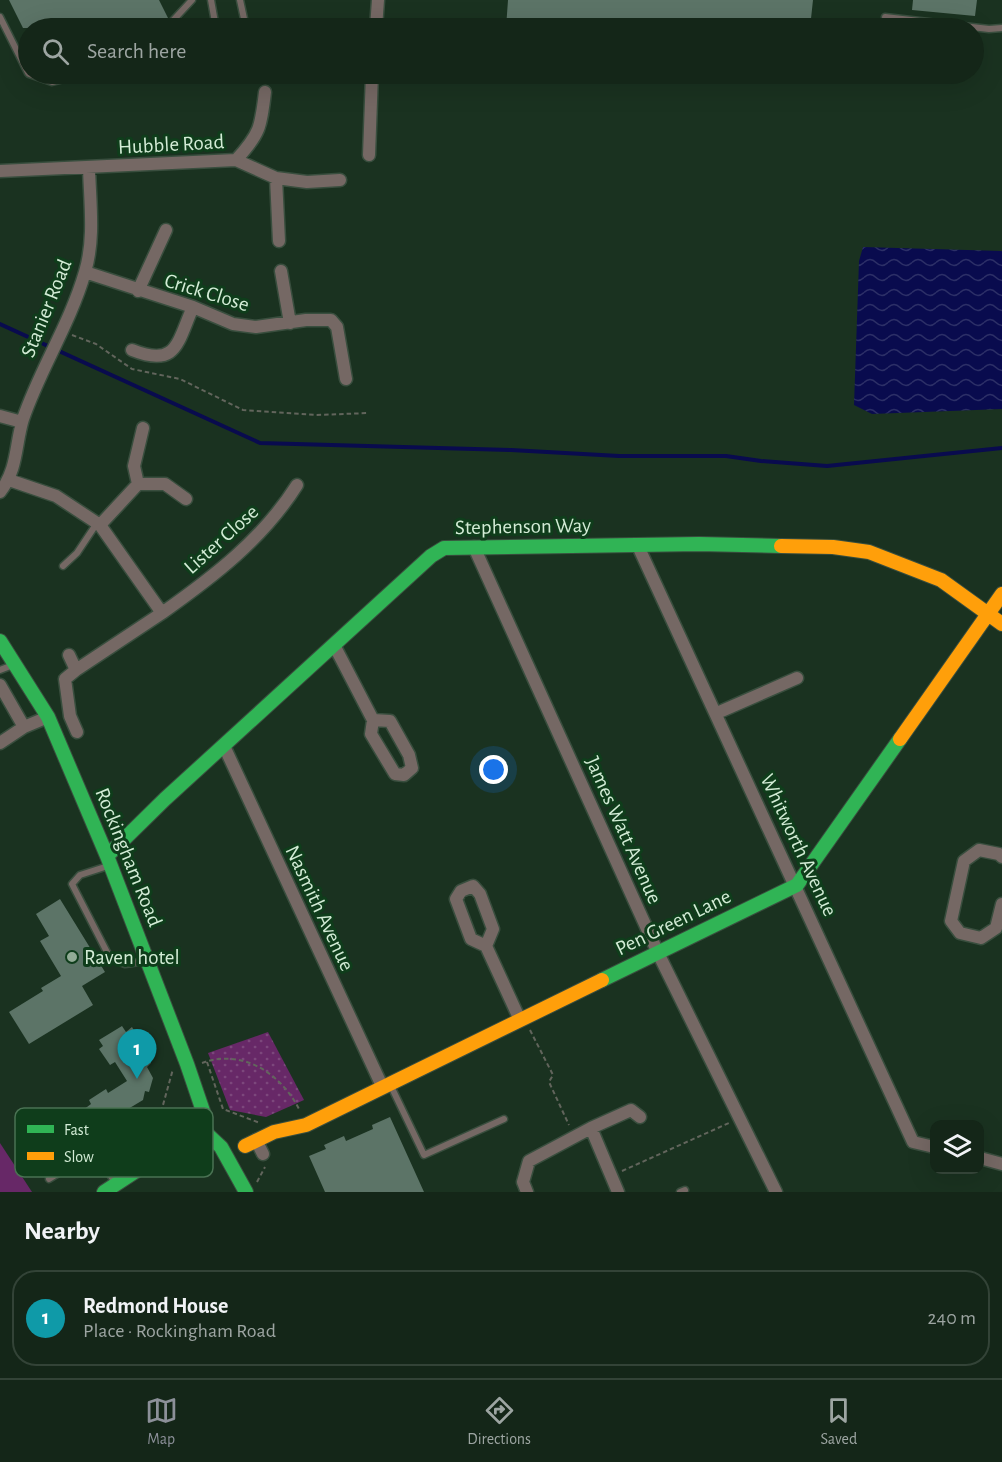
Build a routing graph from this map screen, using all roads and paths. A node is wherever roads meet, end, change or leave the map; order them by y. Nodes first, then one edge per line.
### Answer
1 (192, 0) edge
2 (211, 0) edge
3 (240, 0) edge
4 (378, 0) edge
5 (0, 17) edge
6 (885, 17) dead end
7 (175, 18) edge
8 (214, 18) edge
9 (244, 18) edge
10 (377, 18) edge
11 (894, 18) edge
12 (984, 28) edge
13 (1002, 28) edge
14 (18, 52) edge
15 (372, 84) edge
16 (265, 92) dead end
17 (369, 155) dead end
18 (236, 160) junction
19 (89, 168) junction
20 (0, 171) edge
21 (276, 178) junction
22 (340, 180) dead end
23 (166, 230) dead end
24 (279, 241) dead end
25 (281, 271) dead end
26 (85, 272) junction
27 (138, 291) junction
28 (193, 307) junction
29 (290, 323) junction
30 (59, 335) junction
31 (132, 350) dead end
32 (346, 379) dead end
33 (369, 413) dead end
34 (0, 416) edge
35 (22, 422) junction
36 (143, 428) dead end
37 (9, 480) junction
38 (138, 484) junction
39 (297, 485) dead end
40 (0, 492) edge
41 (186, 499) dead end
42 (99, 524) junction
43 (638, 546) junction
44 (474, 547) junction
45 (63, 566) dead end
46 (1002, 594) edge
47 (162, 613) junction
48 (987, 614) junction
49 (1002, 624) edge
50 (0, 641) edge
51 (334, 645) junction
52 (69, 655) dead end
53 (14, 664) junction
54 (0, 670) edge
55 (76, 670) junction
56 (797, 678) dead end
57 (0, 685) edge
58 (717, 713) junction
59 (48, 717) junction
60 (373, 720) dead end
61 (24, 727) junction
62 (77, 732) dead end
63 (0, 742) edge
64 (224, 746) junction
65 (1002, 857) edge
66 (109, 861) junction
67 (796, 885) junction
68 (1002, 903) edge
69 (486, 946) dead end
70 (658, 953) junction
71 (147, 960) junction
72 (524, 1024) junction
73 (207, 1062) junction
74 (188, 1066) junction
75 (386, 1085) junction
76 (162, 1108) edge
77 (202, 1108) edge
78 (640, 1117) dead end
79 (504, 1119) dead end
80 (729, 1123) dead end
81 (306, 1125) junction
82 (569, 1125) dead end
83 (591, 1128) junction
84 (274, 1132) junction
85 (213, 1140) edge
86 (250, 1143) joint
87 (930, 1146) edge
88 (263, 1155) dead end
89 (984, 1159) edge
90 (1002, 1164) edge
91 (611, 1176) junction
92 (52, 1177) edge
93 (127, 1177) edge
94 (49, 1179) dead end
95 (110, 1188) edge
96 (246, 1192) edge
97 (527, 1192) edge
98 (618, 1192) edge
99 (776, 1192) edge

1 - 7 lane
2 - 8 lane
3 - 9 lane
4 - 10 street
5 - 14 lane
6 - 11 lane
12 - 13 lane
15 - 17 street
16 - 18 street
18 - 19 street, Hubble Road
18 - 21 street, Hubble Road
19 - 20 street, Hubble Road
19 - 26 street, Stanier Road
21 - 22 street, Hubble Road
21 - 24 street
23 - 27 street
25 - 29 street
26 - 27 street, Crick Close
26 - 30 street, Stanier Road
27 - 28 street, Crick Close
28 - 29 street, Crick Close
28 - 31 street
29 - 32 street, Crick Close
30 - 33 path
30 - 35 street, Stanier Road
34 - 35 street
35 - 37 street, Stanier Road
36 - 38 street
37 - 40 street, Stanier Road
37 - 42 street
38 - 41 street
38 - 42 street
39 - 47 street, Lister Close
42 - 45 lane
42 - 47 street
43 - 44 street, Stephenson Way
43 - 48 street, Stephenson Way
43 - 58 street, Whitworth Avenue
44 - 51 street, Stephenson Way
44 - 70 street, James Watt Avenue
46 - 48 street, Pen Green Lane
47 - 55 street, Lister Close
48 - 49 street, Stephenson Way
48 - 67 street, Pen Green Lane
50 - 53 street, Rockingham Road
51 - 60 street
51 - 64 street, Stephenson Way
52 - 55 street
53 - 54 lane
53 - 59 street, Rockingham Road
55 - 62 street
56 - 58 street
57 - 61 street
58 - 67 street, Whitworth Avenue
59 - 61 street
59 - 66 street, Rockingham Road
61 - 63 street
64 - 66 street, Stephenson Way
64 - 75 street, Nasmith Avenue
65 - 68 street
66 - 71 street, Rockingham Road
66 - 71 lane
67 - 70 street, Pen Green Lane
67 - 87 street, Whitworth Avenue
69 - 72 street
70 - 72 street, Pen Green Lane
70 - 99 street, James Watt Avenue
71 - 74 street, Rockingham Road
72 - 75 street, Pen Green Lane
72 - 82 path
73 - 74 path
73 - 81 path
73 - 84 path
74 - 76 path
74 - 77 street, Rockingham Road
75 - 79 lane
75 - 81 street, Pen Green Lane
78 - 83 street
80 - 91 path
81 - 84 street, Pen Green Lane
83 - 91 street
83 - 97 street
84 - 86 street, Pen Green Lane
85 - 96 street
86 - 88 street
89 - 90 street
91 - 98 street
92 - 94 lane
93 - 95 street

